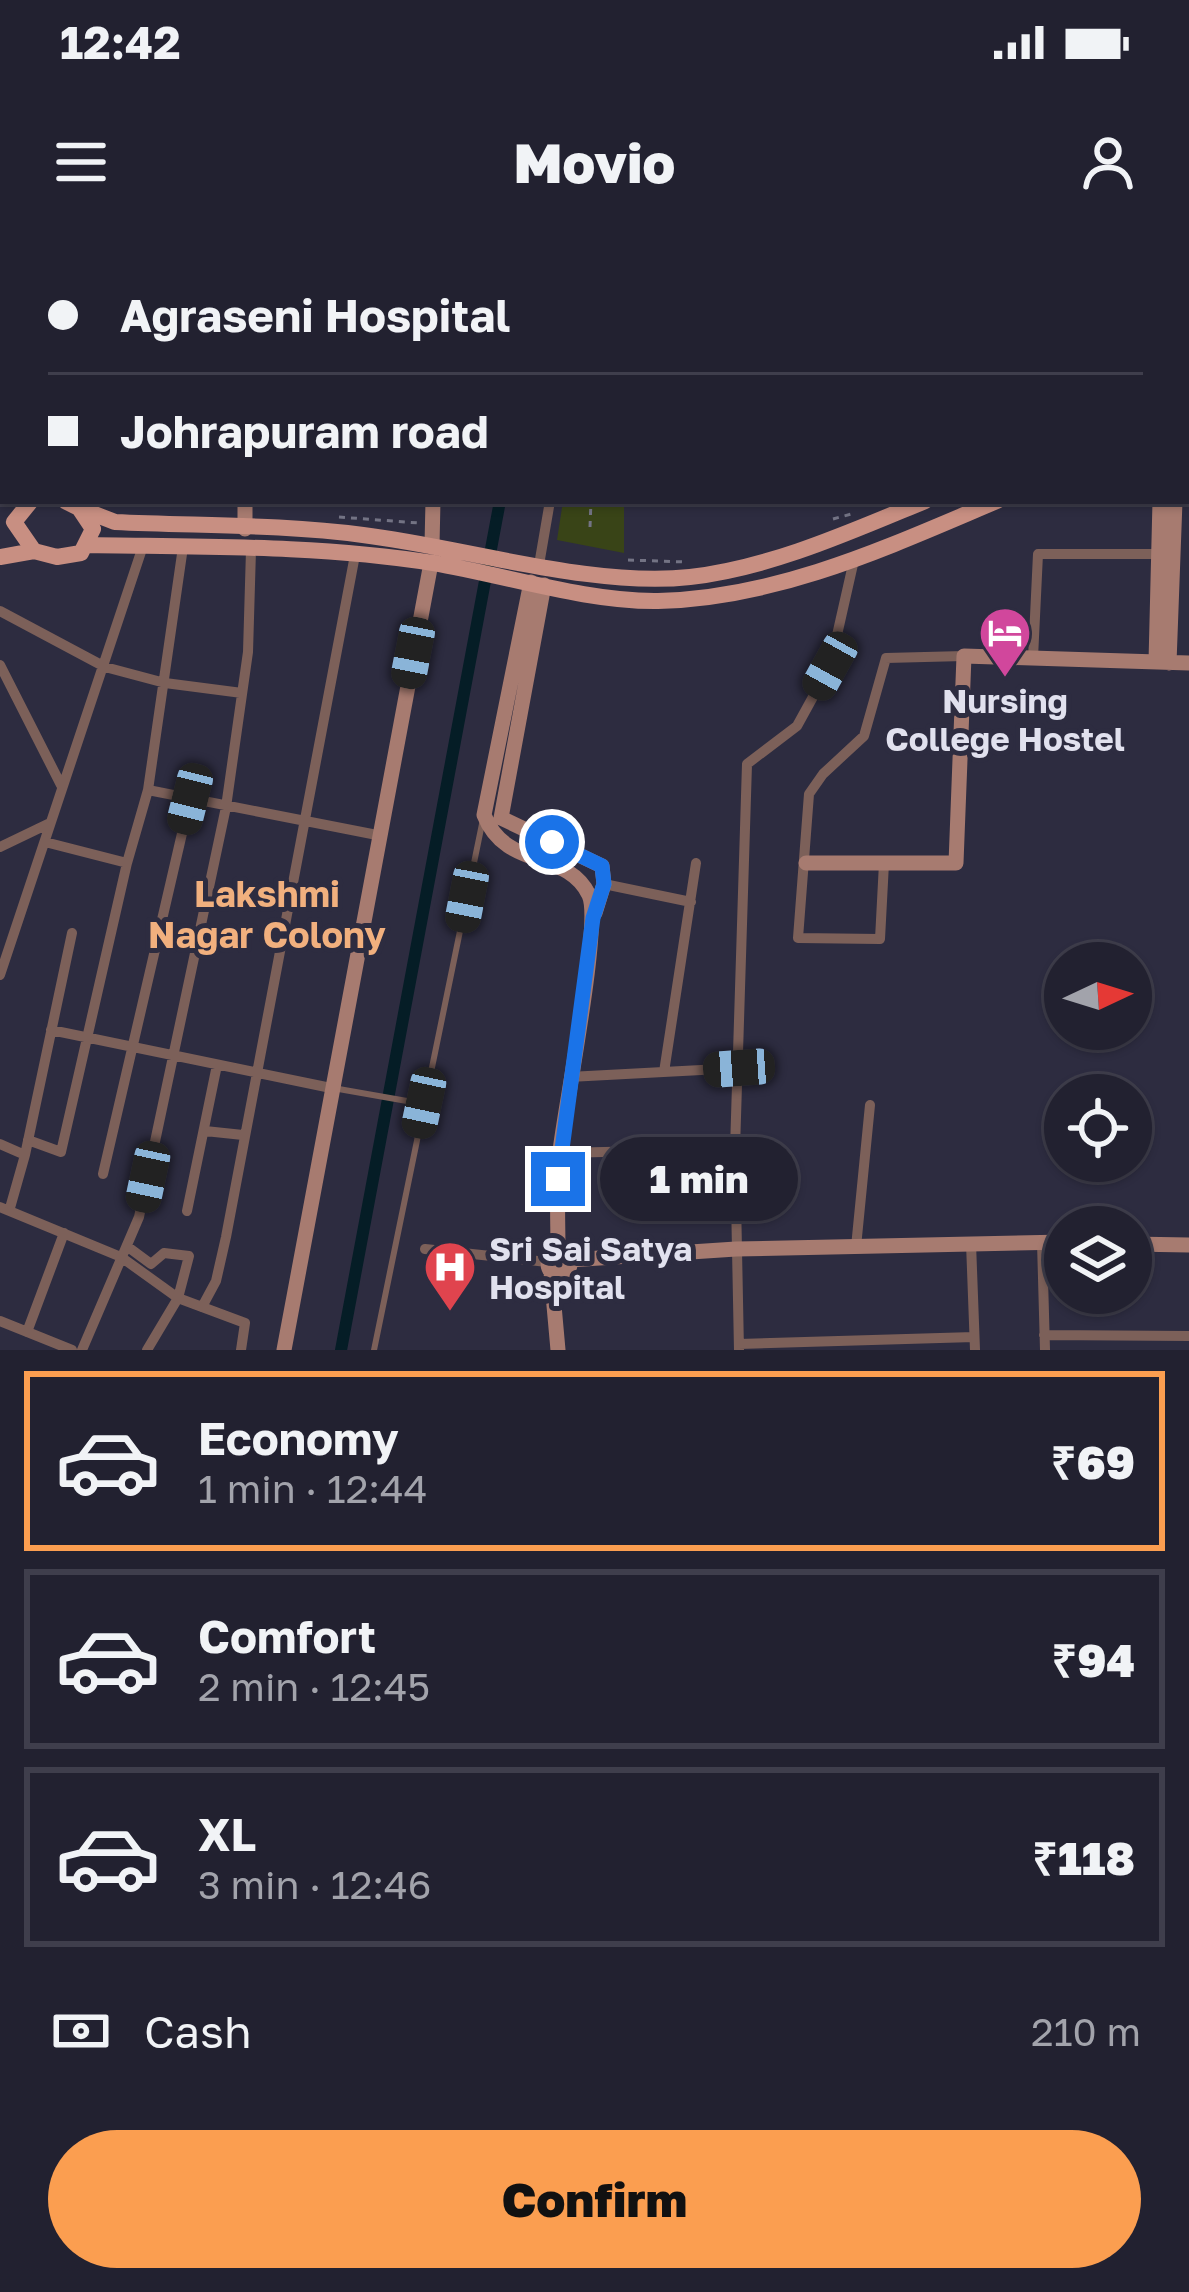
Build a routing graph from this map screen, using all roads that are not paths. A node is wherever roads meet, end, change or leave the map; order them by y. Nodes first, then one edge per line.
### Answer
1 (30, 504) edge
2 (245, 504) edge
3 (434, 504) edge
4 (549, 504) edge
5 (917, 504) edge
6 (990, 504) edge
7 (1160, 504) edge
8 (1175, 504) edge
9 (72, 505) edge
10 (0, 508) edge
11 (245, 529) junction
12 (18, 536) edge
13 (88, 545) junction
14 (142, 546) junction
15 (183, 547) junction
16 (250, 550) junction
17 (432, 554) junction
18 (1167, 554) junction
19 (355, 555) junction
20 (0, 557) edge
21 (854, 560) junction
22 (532, 575) junction
23 (0, 611) edge
24 (964, 656) junction
25 (1033, 658) junction
26 (1162, 662) junction
27 (1189, 663) edge
28 (0, 665) edge
29 (105, 667) junction
30 (165, 683) junction
31 (242, 693) junction
32 (61, 786) junction
33 (148, 790) junction
34 (190, 799) junction
35 (226, 807) junction
36 (484, 815) junction
37 (50, 823) junction
38 (303, 823) junction
39 (377, 835) junction
40 (45, 842) junction
41 (3, 846) edge
42 (0, 862) edge
43 (127, 863) junction
44 (696, 863) dead end
45 (806, 863) junction
46 (884, 863) junction
47 (604, 884) junction
48 (691, 902) junction
49 (593, 918) junction
50 (72, 933) dead end
51 (0, 975) edge
52 (51, 1030) junction
53 (87, 1038) junction
54 (130, 1047) junction
55 (173, 1056) junction
56 (218, 1065) junction
57 (739, 1068) junction
58 (664, 1072) junction
59 (256, 1073) junction
60 (569, 1077) junction
61 (331, 1088) junction
62 (424, 1103) junction
63 (870, 1105) dead end
64 (205, 1131) junction
65 (243, 1135) junction
66 (28, 1140) junction
67 (0, 1144) edge
68 (735, 1149) junction
69 (560, 1153) junction
70 (25, 1155) junction
71 (103, 1174) dead end
72 (5, 1208) edge
73 (187, 1211) dead end
74 (64, 1233) junction
75 (1042, 1242) joint
76 (971, 1243) junction
77 (1152, 1244) edge
78 (1189, 1245) edge
79 (856, 1247) junction
80 (425, 1249) dead end
81 (736, 1249) junction
82 (124, 1252) junction
83 (556, 1262) junction
84 (178, 1298) junction
85 (202, 1307) junction
86 (0, 1321) edge
87 (27, 1332) junction
88 (1044, 1335) junction
89 (1142, 1336) junction
90 (1189, 1336) edge
91 (975, 1344) edge
92 (833, 1346) edge
93 (739, 1347) edge
94 (72, 1350) edge
95 (82, 1350) edge
96 (147, 1350) edge
97 (241, 1350) edge
98 (284, 1350) edge
99 (374, 1350) edge
100 (558, 1350) edge
101 (1045, 1350) edge
102 (1142, 1350) edge

1 - 12 main road
2 - 11 street
3 - 17 street
4 - 22 street
5 - 22 main road
6 - 21 main road
7 - 18 street
8 - 18 street
9 - 11 main road
9 - 13 main road
10 - 12 main road
11 - 17 main road
12 - 13 main road
12 - 20 main road
13 - 14 main road
14 - 15 main road
14 - 29 street
15 - 16 main road
15 - 30 street
16 - 19 main road
16 - 31 street
17 - 19 main road
17 - 22 main road
17 - 39 street
18 - 25 street
18 - 26 street
19 - 38 street
21 - 22 main road
21 - 57 street
22 - 36 street
22 - 47 street
23 - 29 street
24 - 25 street
24 - 45 street
24 - 46 street
25 - 26 street
26 - 27 street
28 - 32 street
29 - 30 street
29 - 32 street
30 - 31 street
30 - 33 street
31 - 35 street
32 - 37 street
33 - 34 street
33 - 43 street
34 - 35 street
34 - 54 street
35 - 38 street
35 - 55 street
36 - 49 street
36 - 62 lane
37 - 40 street
37 - 41 street
38 - 39 street
38 - 59 street
39 - 61 street
40 - 43 street
40 - 51 street
41 - 42 street
43 - 53 street
44 - 48 street
45 - 46 street
45 - 46 street
47 - 48 street
47 - 49 street
48 - 58 street
49 - 60 street
50 - 52 street
52 - 53 street
52 - 66 street
53 - 54 street
53 - 66 street
54 - 55 street
54 - 71 street
55 - 56 street
55 - 82 street
56 - 59 street
56 - 64 street
57 - 58 street
57 - 68 street
58 - 60 street
59 - 61 street
59 - 65 street
60 - 69 street
61 - 62 lane
61 - 98 street
62 - 99 lane
63 - 79 street
64 - 65 street
64 - 73 street
65 - 85 street
66 - 70 street
67 - 70 street
68 - 69 street
68 - 81 street
69 - 83 street
70 - 72 street
72 - 74 street
74 - 82 street
74 - 87 street
75 - 76 street
75 - 88 street
76 - 79 street
76 - 91 street
77 - 78 street
79 - 81 street
80 - 83 street
81 - 83 street
81 - 93 street
82 - 84 street
82 - 84 street
82 - 95 street
83 - 100 street
84 - 85 street
84 - 96 street
85 - 97 street
86 - 87 street
87 - 94 street
88 - 89 street
88 - 101 street
89 - 90 street
89 - 102 street
91 - 92 street
92 - 93 street

